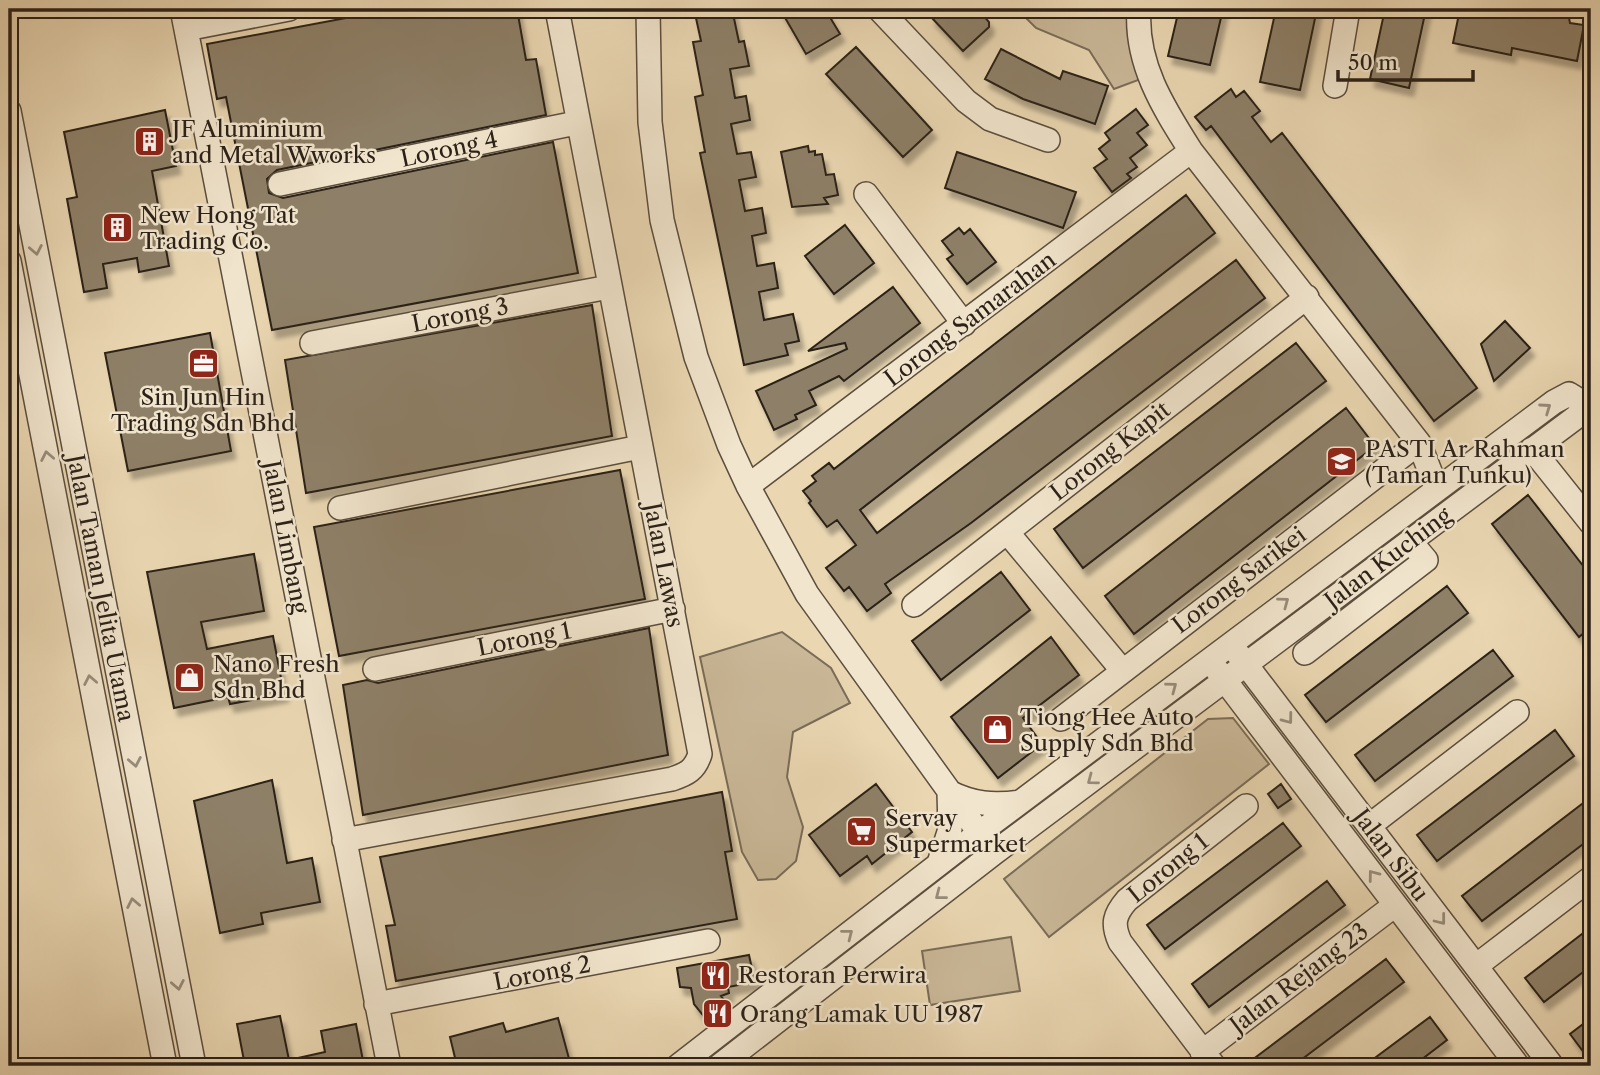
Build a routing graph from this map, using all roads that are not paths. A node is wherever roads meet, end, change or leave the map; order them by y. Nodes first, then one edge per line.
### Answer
1 (289, 9) edge
2 (557, 9) edge
3 (648, 9) edge
4 (879, 9) edge
5 (1139, 9) edge
6 (1348, 9) edge
7 (184, 19) edge
8 (1335, 86) dead end
9 (9, 111) edge
10 (576, 123) junction
11 (1048, 139) dead end
12 (1191, 151) junction
13 (280, 184) dead end
14 (866, 194) dead end
15 (9, 261) edge
16 (608, 287) junction
17 (1307, 297) junction
18 (964, 324) junction
19 (312, 343) dead end
20 (1419, 443) junction
21 (640, 447) junction
22 (1532, 449) junction
23 (748, 486) junction
24 (1436, 487) junction
25 (340, 508) dead end
26 (1591, 523) edge
27 (1007, 531) junction
28 (1410, 541) junction
29 (914, 605) dead end
30 (673, 609) junction
31 (1230, 643) junction
32 (1305, 653) dead end
33 (1209, 659) junction
34 (1246, 665) junction
35 (374, 669) dead end
36 (1122, 670) junction
37 (1225, 680) junction
38 (1517, 712) dead end
39 (1061, 719) dead end
40 (949, 792) junction
41 (1020, 802) junction
42 (1246, 806) dead end
43 (1369, 826) junction
44 (979, 833) junction
45 (344, 840) junction
46 (994, 853) junction
47 (939, 863) junction
48 (1591, 878) edge
49 (1395, 905) junction
50 (708, 942) dead end
51 (1476, 965) junction
52 (376, 1004) junction
53 (1505, 1005) junction
54 (1485, 1022) junction
55 (1208, 1059) edge
56 (165, 1066) edge
57 (194, 1066) edge
58 (389, 1066) edge
59 (678, 1066) edge
60 (719, 1066) edge
61 (1518, 1066) edge
62 (1552, 1066) edge

1 - 7 street
2 - 10 street, Jalan Lawas
3 - 23 street
4 - 11 street
5 - 12 street
6 - 8 street
7 - 45 street, Jalan Limbang
9 -> 57 street, Jalan Taman Jelita Utama
10 - 13 street, Lorong 4
10 - 16 street, Jalan Lawas
12 - 17 street
12 - 18 street, Lorong Samarahan
14 - 18 street
56 -> 15 street, Jalan Taman Jelita Utama
16 - 19 street, Lorong 3
16 - 21 street, Jalan Lawas
17 - 20 street
17 - 27 street, Lorong Kapit
18 - 23 street, Lorong Samarahan
20 - 24 street
20 - 36 street, Lorong Sarikei
21 - 25 street
21 - 30 street, Jalan Lawas
24 -> 22 street, Jalan Kuching
22 - 26 street
22 - 28 street, Jalan Kuching
23 - 40 street
31 -> 24 street, Jalan Kuching
27 - 29 street, Lorong Kapit
27 - 36 street
28 - 32 street
28 - 34 street, Jalan Kuching
30 - 35 street, Lorong 1
30 - 45 street, Jalan Lawas
31 - 33 street, Jalan Kuching
31 - 34 street, Jalan Sibu
33 - 37 street, Jalan Sibu
41 -> 33 street, Jalan Kuching
34 - 37 street, Jalan Kuching
34 -> 43 street, Jalan Sibu
36 - 39 street, Lorong Sarikei
37 -> 46 street, Jalan Kuching
49 -> 37 street, Jalan Sibu
38 - 43 street
40 - 41 street
40 - 44 street
40 - 47 street
41 - 44 street, Jalan Kuching
42 - 55 street, Lorong 1
43 -> 51 street, Jalan Sibu
44 - 46 street
44 - 47 street, Jalan Kuching
45 - 52 street, Jalan Limbang
46 -> 60 street, Jalan Kuching
59 -> 47 street, Jalan Kuching
48 - 51 street
49 - 54 street, Jalan Sibu
49 - 55 street, Jalan Rejang 23
50 - 52 street, Lorong 2
51 - 53 street, Jalan Sibu
52 - 58 street, Jalan Limbang
53 - 54 street
53 - 62 street, Jalan Sibu
54 - 61 street, Jalan Sibu

